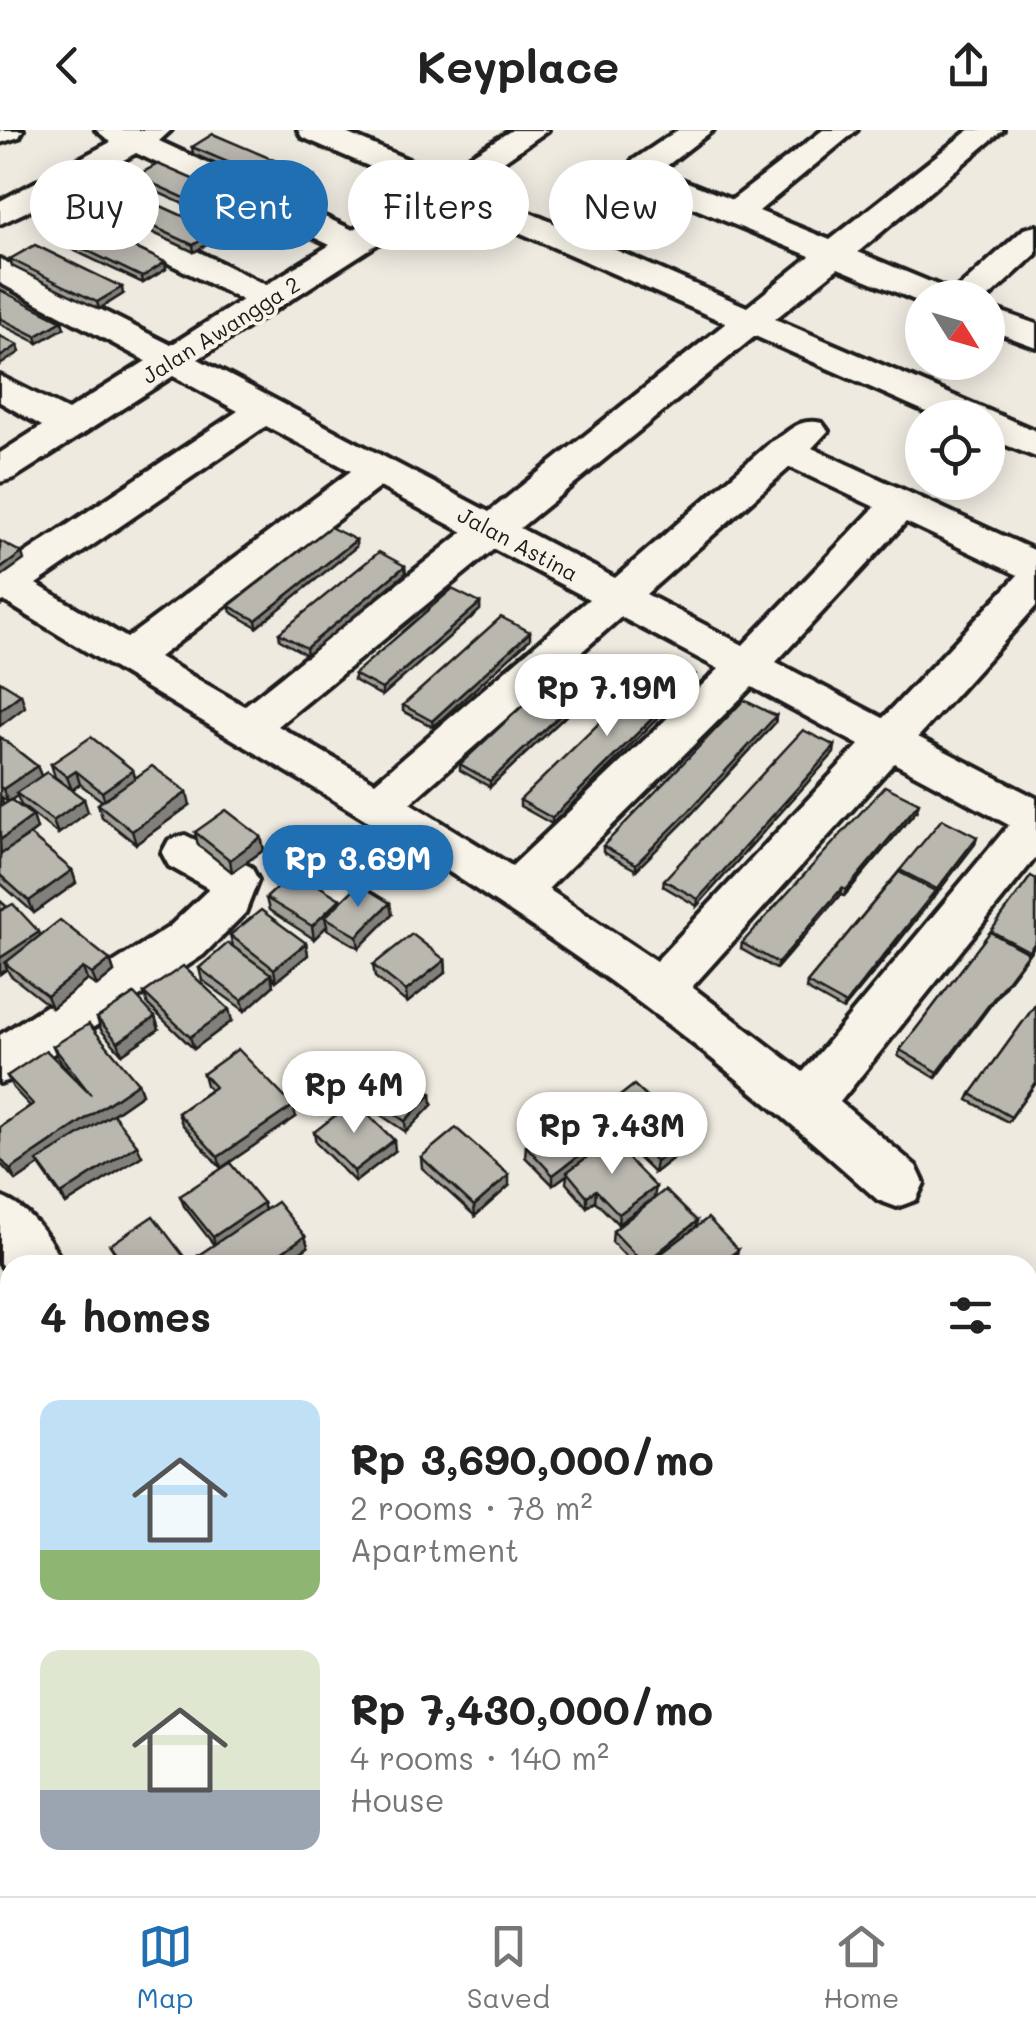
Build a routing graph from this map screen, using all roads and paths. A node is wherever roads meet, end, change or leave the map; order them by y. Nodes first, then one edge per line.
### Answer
1 (8, 130) edge
2 (313, 130) edge
3 (698, 130) edge
4 (842, 130) edge
5 (988, 130) edge
6 (530, 131) edge
7 (0, 134) edge
8 (134, 134) edge
9 (93, 160) edge
10 (379, 160) edge
11 (486, 160) edge
12 (30, 198) edge
13 (0, 214) edge
14 (735, 214) junction
15 (529, 226) edge
16 (1036, 236) edge
17 (348, 240) edge
18 (159, 245) edge
19 (348, 249) edge
20 (834, 254) junction
21 (0, 269) edge
22 (987, 280) edge
23 (905, 283) edge
24 (268, 300) junction
25 (750, 322) junction
26 (1005, 324) edge
27 (1036, 336) edge
28 (172, 361) junction
29 (0, 387) edge
30 (930, 400) edge
31 (264, 410) junction
32 (70, 426) junction
33 (1005, 431) edge
34 (1036, 445) edge
35 (0, 470) edge
36 (378, 470) junction
37 (900, 504) junction
38 (492, 530) junction
39 (1036, 567) edge
40 (1036, 581) edge
41 (3, 587) edge
42 (616, 596) junction
43 (127, 659) junction
44 (748, 666) junction
45 (248, 726) junction
46 (888, 741) junction
47 (378, 805) junction
48 (1036, 822) edge
49 (185, 853) dead end
50 (516, 891) junction
51 (658, 990) junction
52 (0, 1062) edge
53 (808, 1103) junction
54 (896, 1183) dead end
55 (0, 1221) edge
56 (28, 1255) edge

1 - 7 street
2 - 10 street
3 - 14 street
4 - 14 street
5 - 20 street
6 - 11 street, Jalan Awangga 2
8 - 9 street
8 - 17 street
12 - 13 street
14 - 20 street
15 - 25 street
16 - 22 street
18 - 24 street
19 - 24 street, Jalan Awangga 2
20 - 23 street
20 - 25 street
21 - 28 street, Jalan Astina
24 - 28 street, Jalan Awangga 2
25 - 30 street
25 - 38 street
26 - 27 street
28 - 31 street, Jalan Astina
28 - 32 street, Jalan Awangga 2
29 - 32 street
31 - 36 street, Jalan Astina
31 - 41 street
32 - 35 street, Jalan Awangga 2
33 - 34 street
36 - 38 street, Jalan Astina
36 - 43 street
37 - 39 street
37 - 42 street
37 - 44 street
38 - 42 street, Jalan Astina
38 - 45 street
40 - 46 street
41 - 43 street
42 - 44 street, Jalan Astina
42 - 47 street
43 - 45 street
44 - 46 street, Jalan Astina
44 - 50 street
45 - 47 street
46 - 48 street, Jalan Astina
46 - 51 street
47 - 50 street
48 - 53 street
49 - 52 street
50 - 51 street
51 - 53 street
53 - 54 street
55 - 56 street

